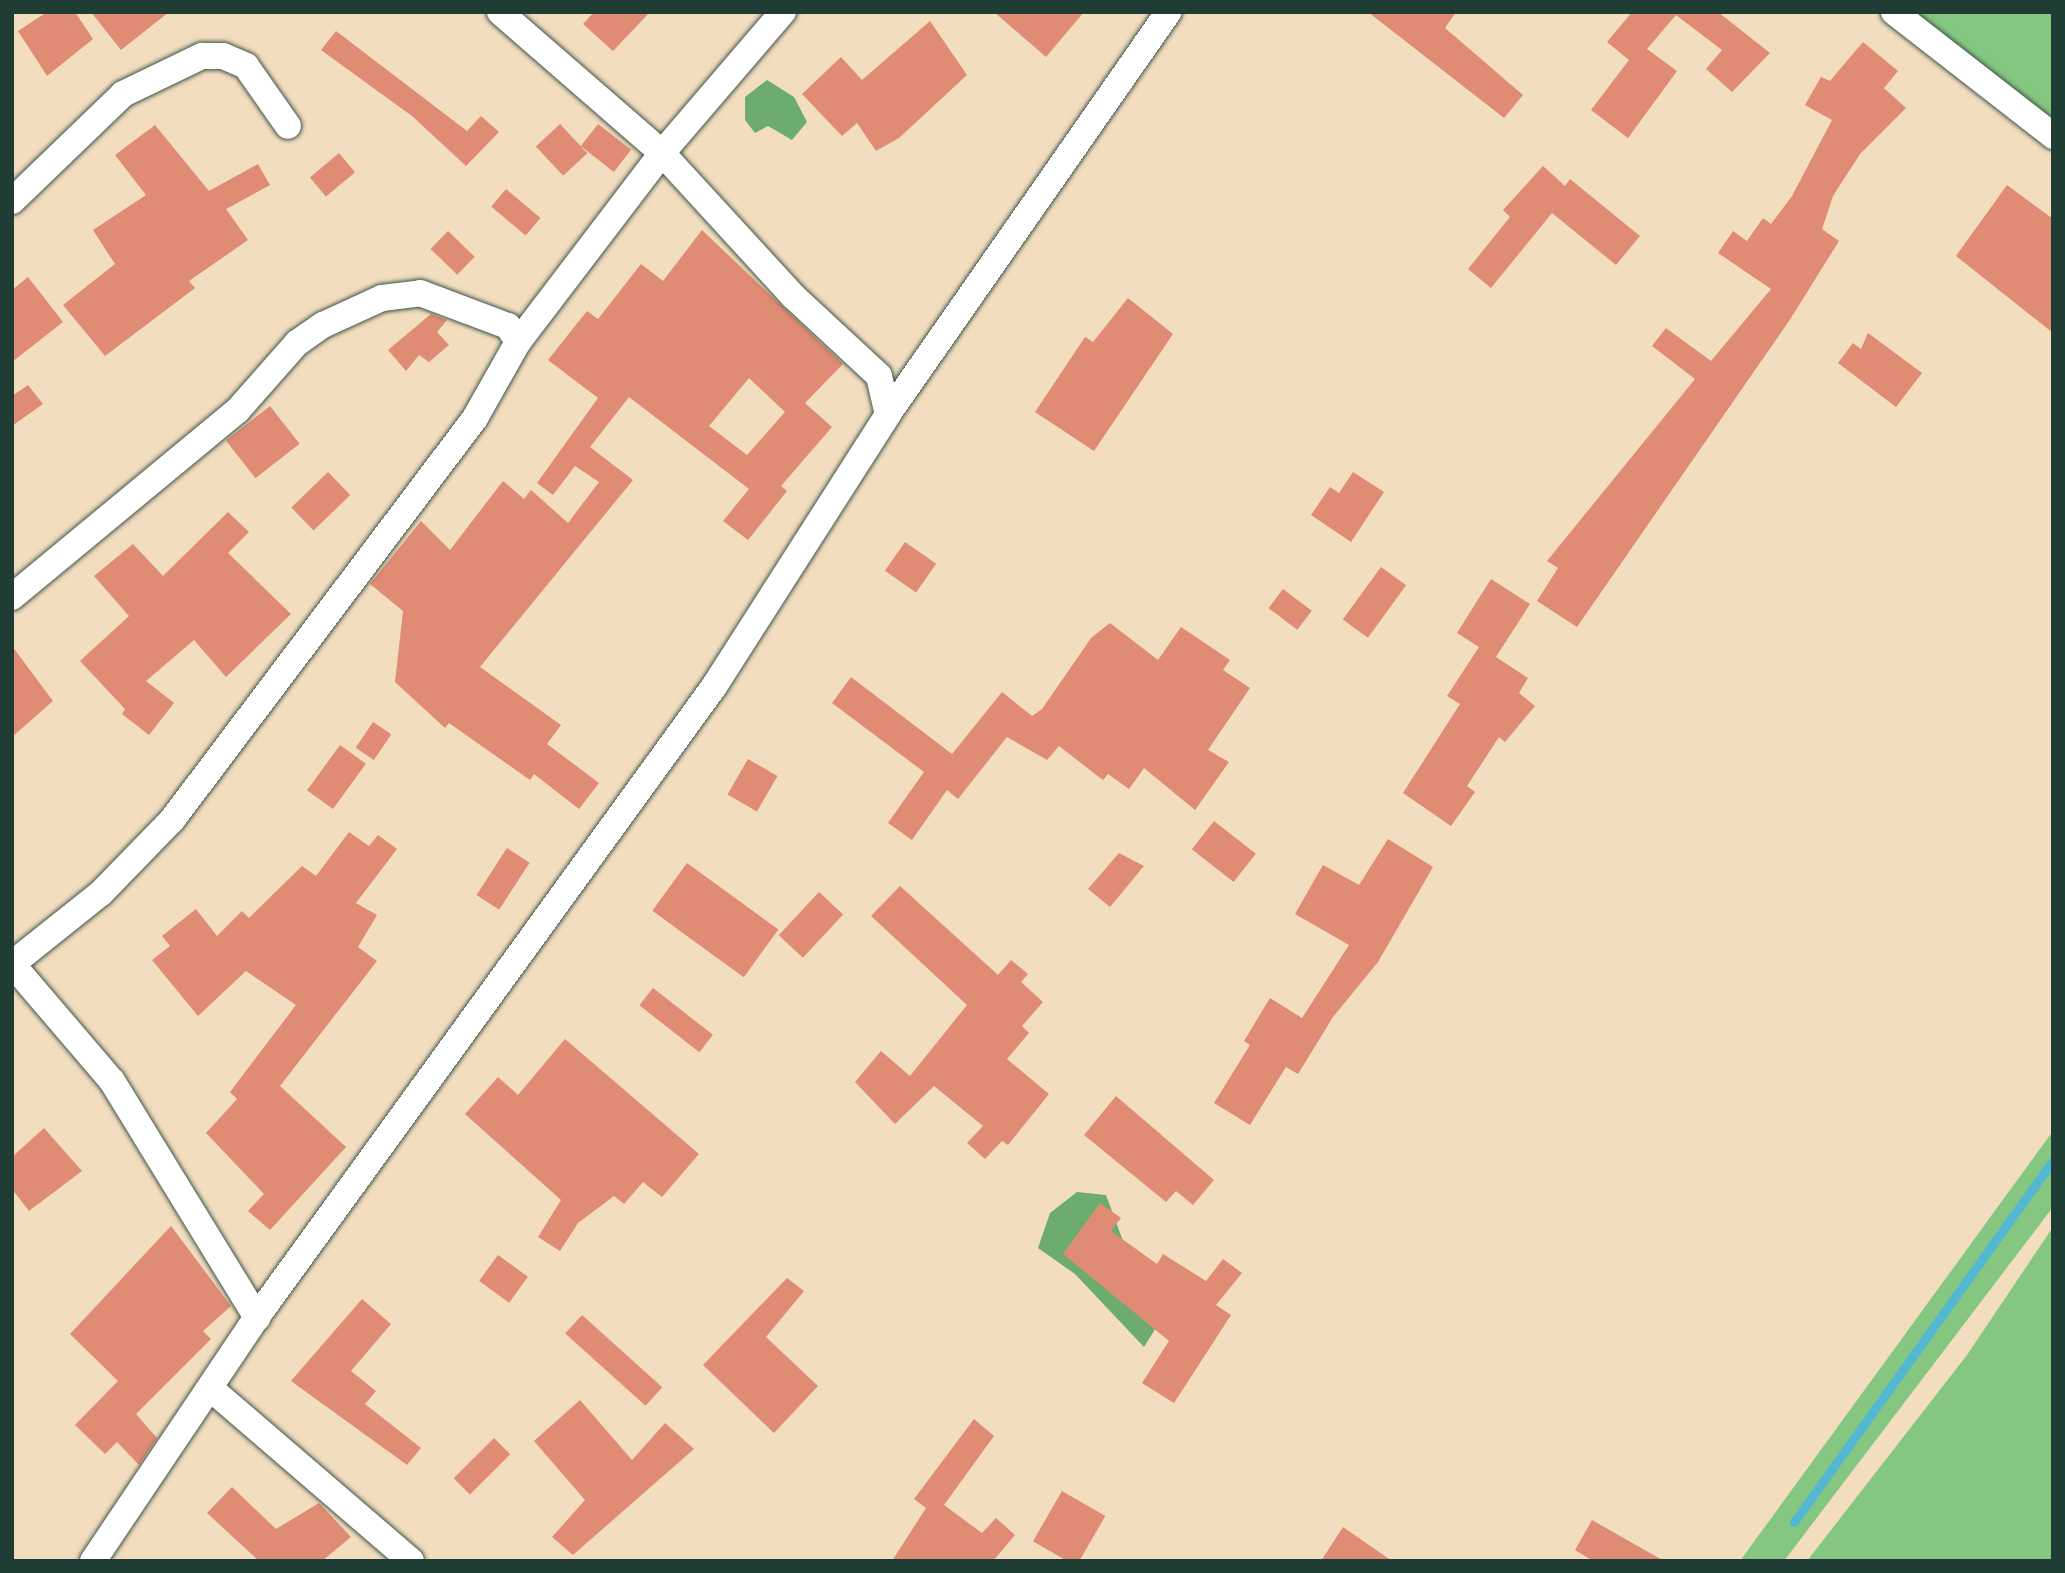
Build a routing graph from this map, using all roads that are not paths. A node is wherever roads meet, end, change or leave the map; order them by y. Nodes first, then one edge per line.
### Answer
1 (500, 12) edge
2 (783, 12) edge
3 (1168, 12) edge
4 (1894, 12) edge
5 (288, 126) dead end
6 (2053, 136) edge
7 (662, 153) junction
8 (12, 201) edge
9 (518, 342) junction
10 (888, 414) junction
11 (12, 597) edge
12 (12, 964) edge
13 (257, 1318) junction
14 (210, 1388) junction
15 (93, 1561) edge
16 (411, 1561) edge

1 - 7 street
2 - 7 street
3 - 10 street
4 - 6 street
5 - 8 street
7 - 9 street
7 - 10 street
9 - 11 street
9 - 12 street
10 - 13 street
12 - 13 street
13 - 14 street
14 - 15 street
14 - 16 street

